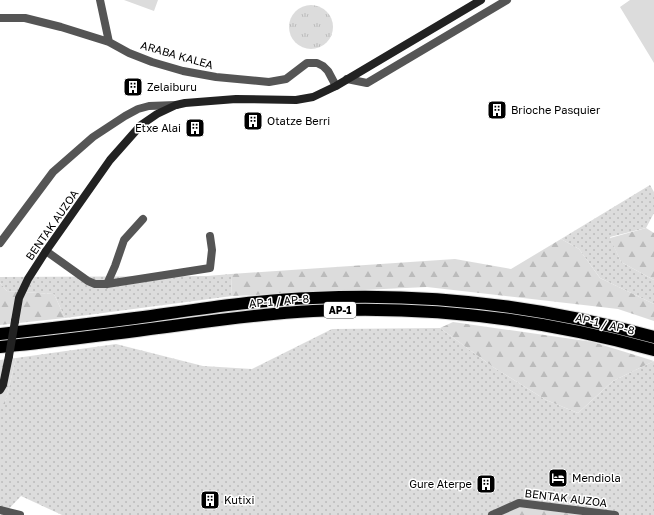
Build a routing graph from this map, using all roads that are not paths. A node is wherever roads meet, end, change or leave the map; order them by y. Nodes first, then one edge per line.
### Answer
1 (100, 0) edge
2 (481, 0) edge
3 (507, 0) edge
4 (0, 18) edge
5 (109, 42) junction
6 (348, 80) junction
7 (336, 86) junction
8 (176, 105) junction
9 (143, 219) dead end
10 (210, 236) dead end
11 (0, 242) edge
12 (46, 251) junction
13 (107, 284) junction
14 (0, 334) edge
15 (654, 337) edge
16 (0, 346) edge
17 (654, 350) edge
18 (0, 390) edge
19 (0, 510) edge
20 (20, 515) edge
21 (492, 515) edge
22 (615, 515) edge

1 - 5 street
2 - 6 street
3 - 6 street
4 - 5 street, ARABA KALEA
5 - 7 street, ARABA KALEA
6 - 7 street
7 - 8 street, BENTAK AUZOA
8 - 11 street, BENTAK AUZOA
8 - 12 street, BENTAK AUZOA
9 - 13 street
10 - 13 street
12 - 13 street
12 - 18 street, BENTAK AUZOA, bridge
14 - 15 highway, AP-1 / AP-8 / AP-1
16 - 17 highway, AP-1 / AP-8 / AP-1
19 - 20 street
21 - 22 street, BENTAK AUZOA

